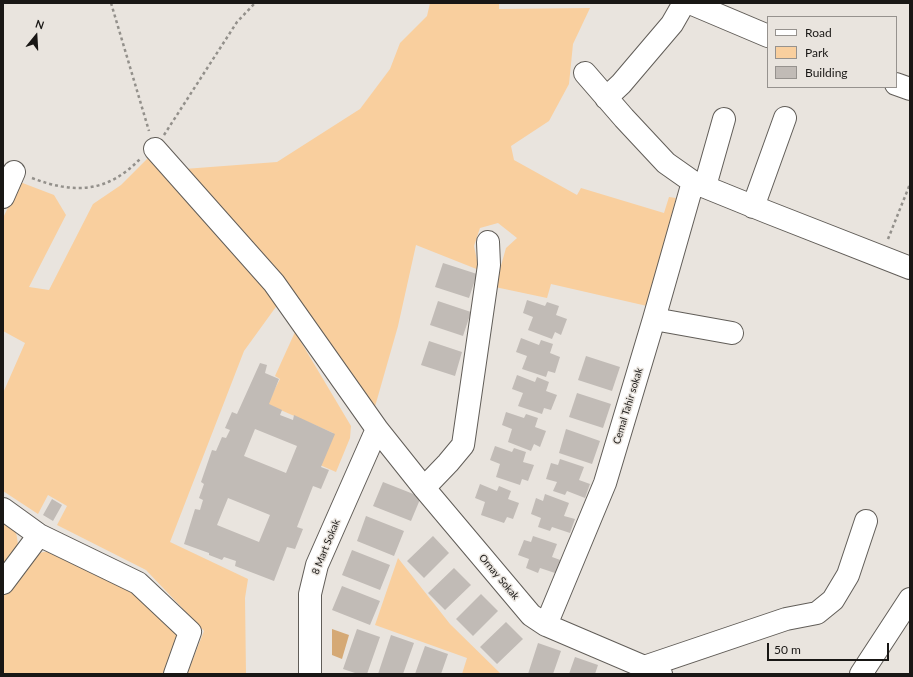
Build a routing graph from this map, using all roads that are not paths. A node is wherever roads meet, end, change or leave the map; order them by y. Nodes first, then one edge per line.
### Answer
1 (684, 3) edge
2 (690, 3) edge
3 (767, 36) edge
4 (585, 73) dead end
5 (897, 84) edge
6 (910, 89) edge
7 (606, 98) junction
8 (785, 118) dead end
9 (724, 119) dead end
10 (154, 149) road end
11 (14, 172) road end
12 (699, 184) junction
13 (3, 197) edge
14 (753, 207) junction
15 (488, 242) dead end
16 (910, 268) edge
17 (654, 319) junction
18 (732, 333) dead end
19 (377, 428) junction
20 (424, 488) junction
21 (3, 509) edge
22 (866, 521) dead end
23 (39, 535) junction
24 (3, 583) edge
25 (910, 599) edge
26 (546, 625) junction
27 (653, 670) edge
28 (175, 674) edge
29 (310, 674) edge
30 (861, 674) edge

1 - 7 street
2 - 3 street
4 - 7 street
5 - 6 street
7 - 12 street
8 - 14 street
9 - 12 street, Cemal Tahir sokak
10 - 19 street, Ornay Sokak
11 - 13 street
12 - 14 street
12 - 17 street, Cemal Tahir sokak
14 - 16 street
15 - 20 street
17 - 18 street
17 - 26 street, Cemal Tahir sokak
19 - 20 street, Ornay Sokak
19 - 29 street, 8 Mart Sokak
20 - 26 street, Ornay Sokak
21 - 23 street
22 - 27 street
23 - 24 street
23 - 28 street
25 - 30 street
26 - 27 street, Ornay Sokak

